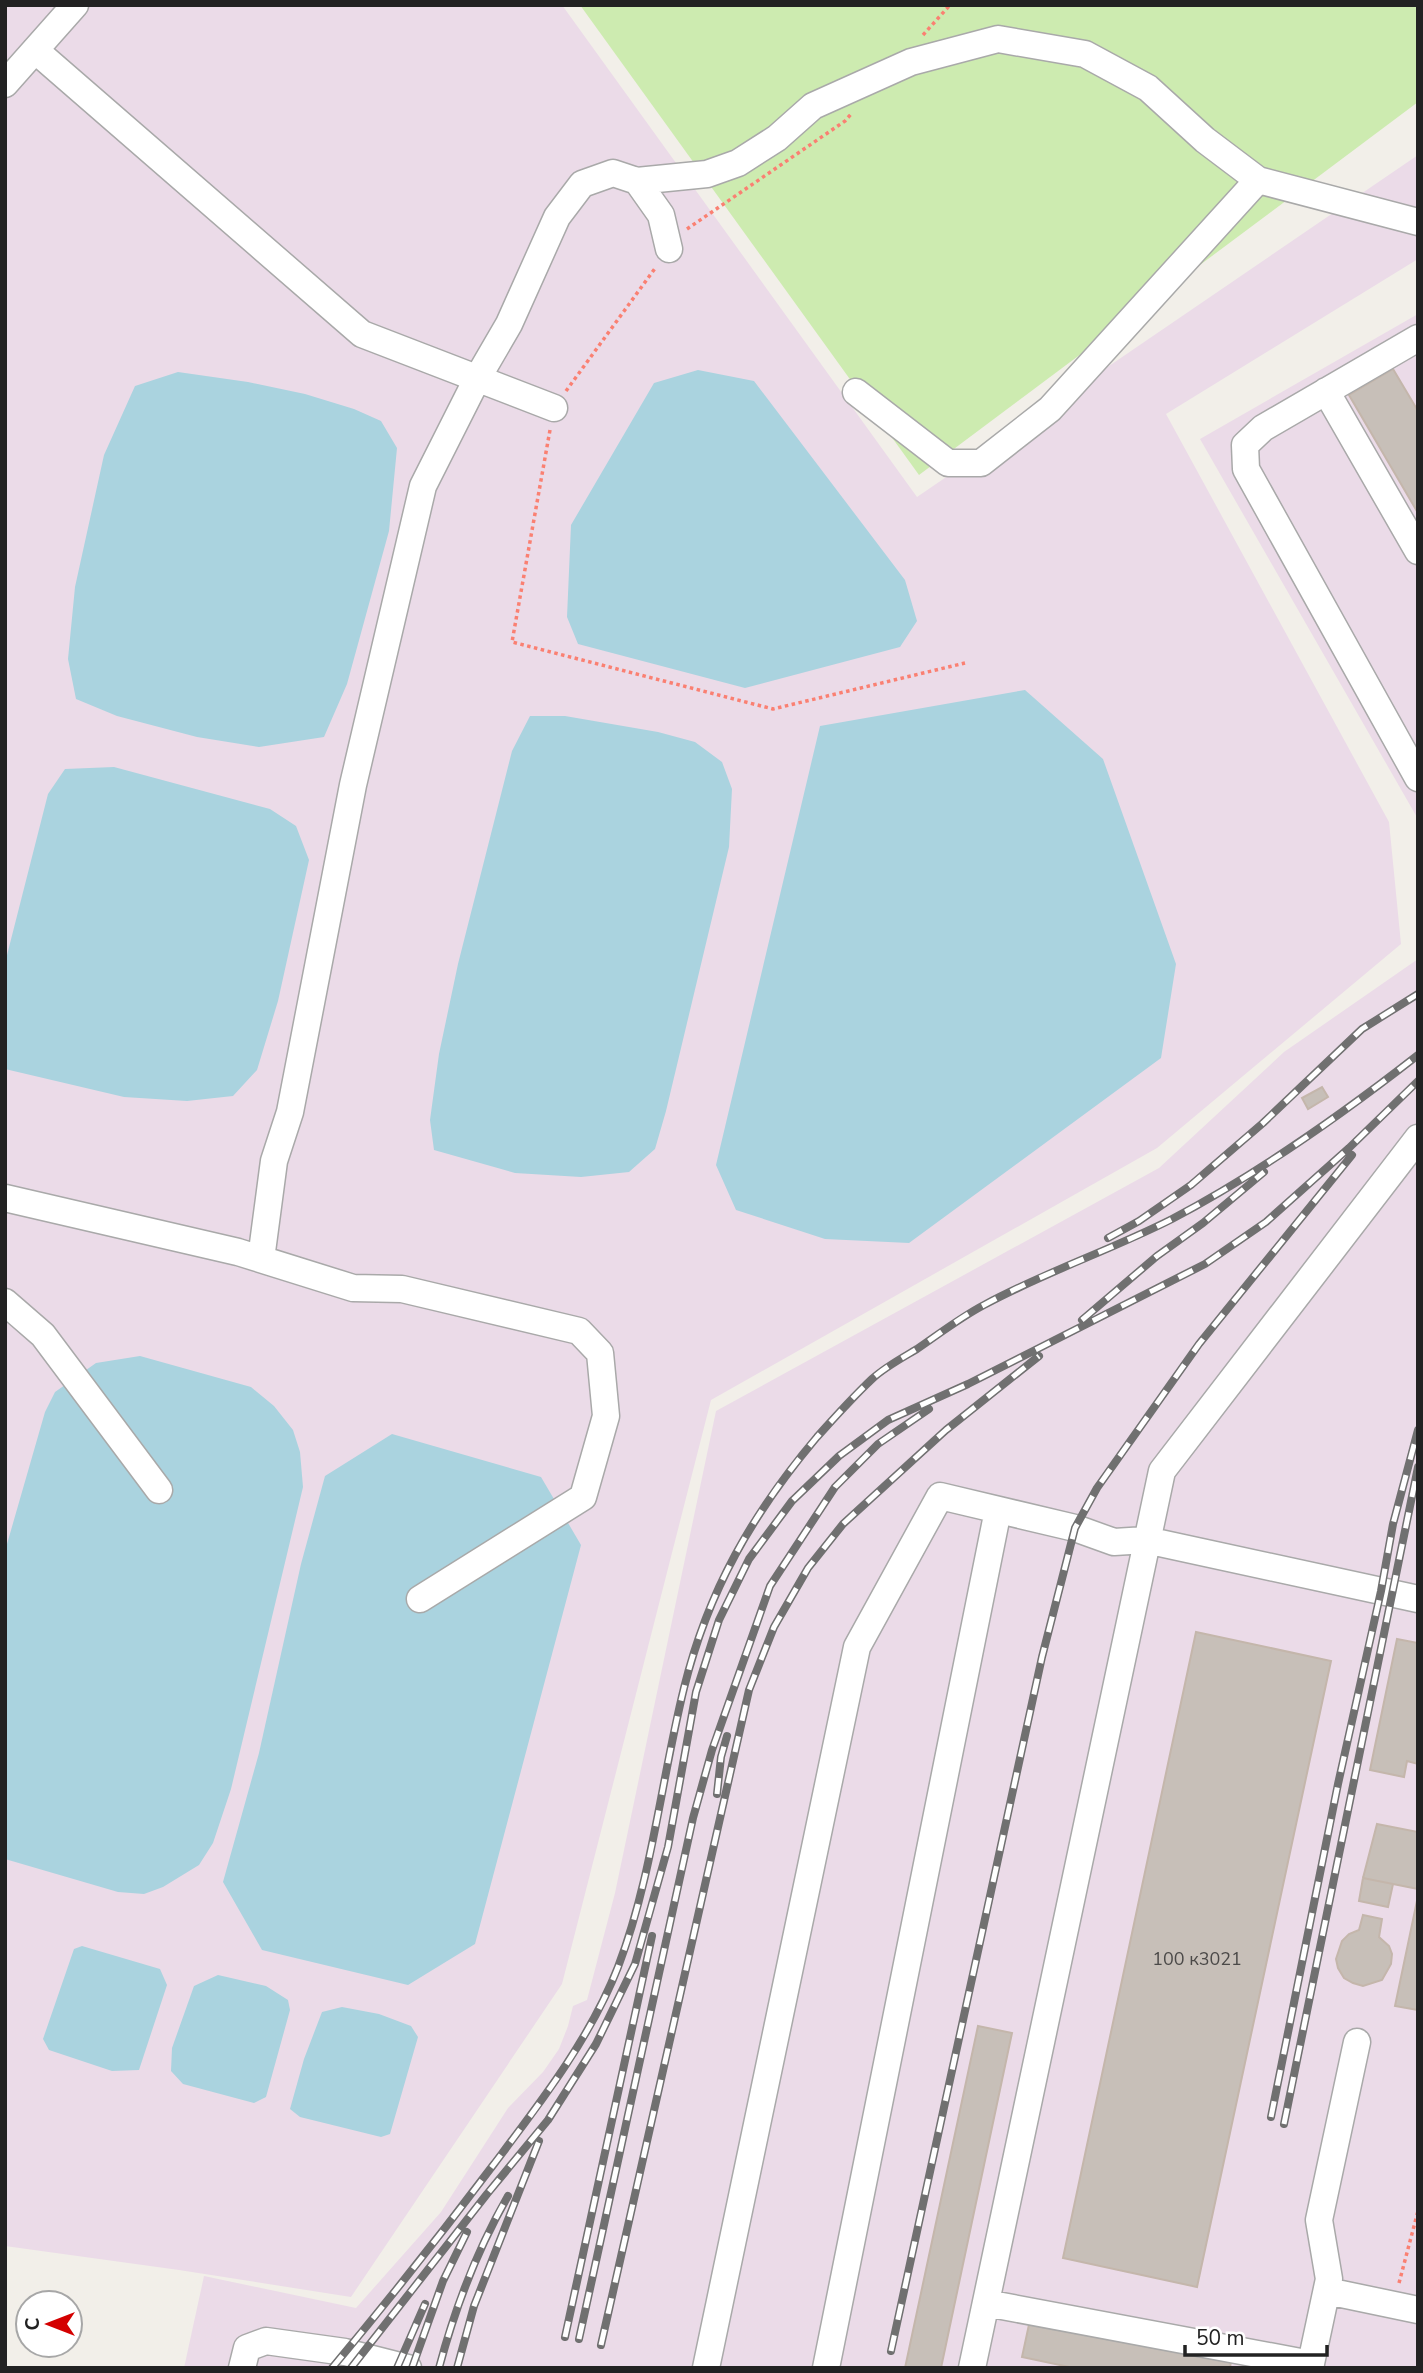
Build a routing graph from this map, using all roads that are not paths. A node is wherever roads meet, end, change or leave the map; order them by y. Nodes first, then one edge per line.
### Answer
1 (75, 5) edge
2 (35, 50) junction
3 (5, 84) edge
4 (1258, 180) junction
5 (637, 181) junction
6 (1418, 222) edge
7 (669, 249) road end
8 (1418, 338) edge
9 (477, 379) junction
10 (1326, 391) junction
11 (856, 392) dead end
12 (554, 408) road end
13 (1417, 550) edge
14 (1418, 778) edge
15 (1418, 1138) edge
16 (5, 1198) edge
17 (261, 1259) junction
18 (5, 1302) edge
19 (159, 1490) dead end
20 (999, 1510) junction
21 (1146, 1540) junction
22 (420, 1599) dead end
23 (1418, 1599) edge
24 (1357, 2042) dead end
25 (1326, 2291) junction
26 (986, 2303) junction
27 (1405, 2307) edge
28 (1311, 2366) edge
29 (242, 2368) edge
30 (408, 2368) edge
31 (706, 2368) edge
32 (826, 2368) edge
33 (972, 2368) edge

1 - 2 lane
2 - 3 lane
2 - 9 lane
4 - 5 lane
4 - 6 lane
4 - 11 lane
5 - 7 lane
5 - 9 lane
8 - 10 lane
9 - 12 lane
9 - 17 lane
10 - 13 lane
10 - 14 lane
15 - 21 lane
16 - 17 lane
17 - 22 lane
18 - 19 lane
20 - 21 lane
20 - 31 lane
20 - 32 lane
21 - 23 lane
21 - 26 lane
24 - 25 lane
25 - 27 lane
25 - 28 lane
26 - 28 lane
26 - 33 lane
29 - 30 lane

